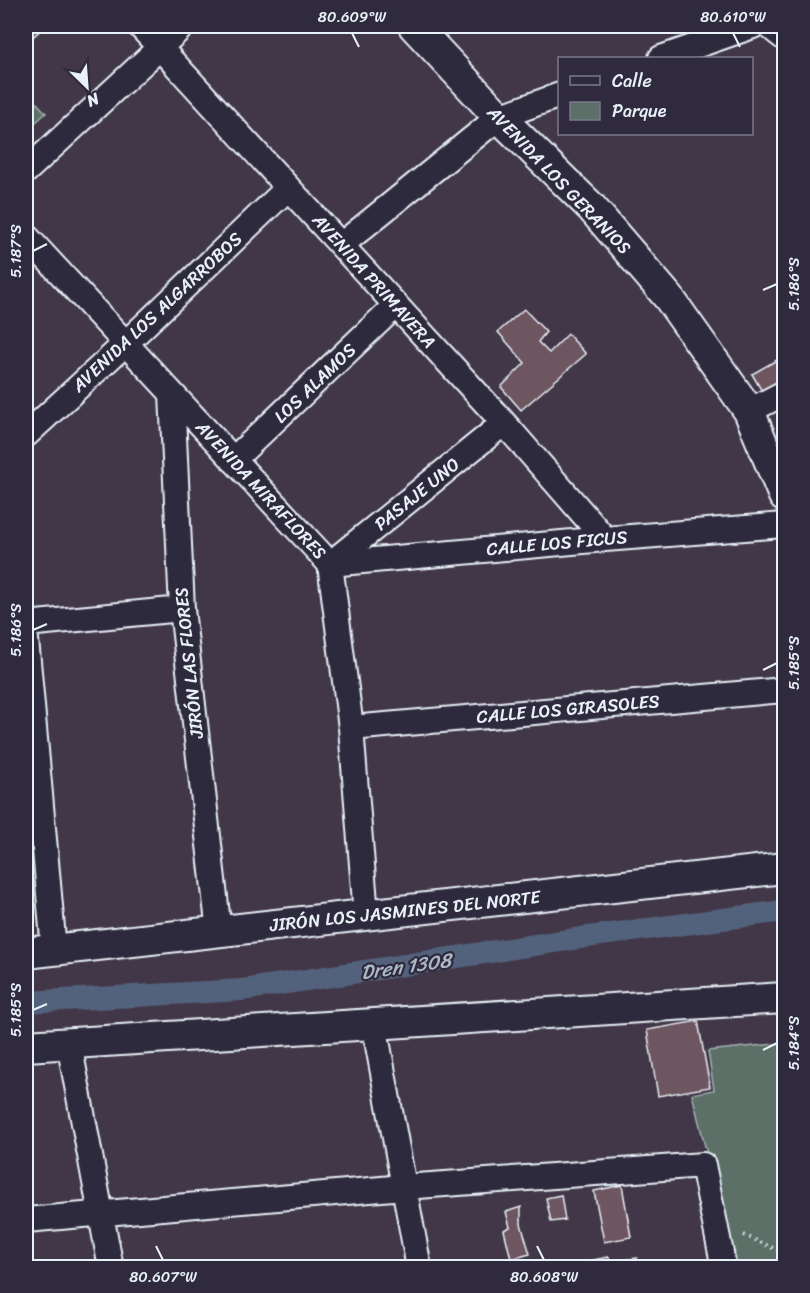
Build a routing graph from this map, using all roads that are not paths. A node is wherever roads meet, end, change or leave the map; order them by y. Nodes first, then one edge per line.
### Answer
1 (140, 26) edge
2 (183, 26) edge
3 (414, 26) edge
4 (753, 26) edge
5 (774, 26) edge
6 (784, 34) edge
7 (159, 46) junction
8 (664, 57) edge
9 (558, 96) edge
10 (499, 117) junction
11 (26, 171) edge
12 (288, 188) junction
13 (26, 236) edge
14 (341, 245) junction
15 (396, 305) junction
16 (125, 344) junction
17 (784, 393) edge
18 (172, 394) junction
19 (749, 411) junction
20 (504, 423) junction
21 (26, 435) edge
22 (233, 460) junction
23 (784, 496) edge
24 (784, 525) edge
25 (605, 538) junction
26 (330, 564) junction
27 (182, 609) junction
28 (26, 624) edge
29 (26, 639) edge
30 (784, 690) edge
31 (351, 728) junction
32 (784, 868) edge
33 (366, 915) junction
34 (219, 932) junction
35 (40, 951) edge
36 (784, 998) edge
37 (374, 1024) junction
38 (69, 1043) junction
39 (26, 1046) edge
40 (404, 1187) junction
41 (100, 1214) junction
42 (26, 1220) edge
43 (111, 1268) edge
44 (418, 1268) edge
45 (724, 1268) edge

1 - 7 street, AVENIDA PRIMAVERA
2 - 7 street
3 - 10 street, AVENIDA LOS GERANIOS
4 - 8 street
5 - 6 street
7 - 11 street
7 - 12 street, AVENIDA PRIMAVERA
9 - 10 street
10 - 14 street
10 - 19 street, AVENIDA LOS GERANIOS
12 - 14 street, AVENIDA PRIMAVERA
12 - 16 street, AVENIDA LOS ALGARROBOS
13 - 16 street, AVENIDA MIRAFLORES
14 - 15 street, AVENIDA PRIMAVERA
15 - 20 street, AVENIDA PRIMAVERA
15 - 22 street, LOS ALAMOS
16 - 18 street, AVENIDA MIRAFLORES
16 - 21 street, AVENIDA LOS ALGARROBOS
17 - 19 street
18 - 22 street, AVENIDA MIRAFLORES
18 - 27 street, JIRÓN LAS FLORES
19 - 23 street, AVENIDA LOS GERANIOS
20 - 25 street, AVENIDA PRIMAVERA
20 - 26 street, PASAJE UNO
22 - 26 street, AVENIDA MIRAFLORES
24 - 25 street, CALLE LOS FICUS
25 - 26 street, CALLE LOS FICUS
26 - 31 street, AVENIDA MIRAFLORES
27 - 28 street
27 - 34 street, JIRÓN LAS FLORES
29 - 35 street
30 - 31 street, CALLE LOS GIRASOLES
31 - 33 street, AVENIDA MIRAFLORES
32 - 33 street, JIRÓN LOS JASMINES DEL NORTE
33 - 34 street, JIRÓN LOS JASMINES DEL NORTE
34 - 35 street, JIRÓN LOS JASMINES DEL NORTE
36 - 37 street
37 - 38 street
37 - 40 street
38 - 39 street
38 - 41 street
40 - 41 street
40 - 44 street
40 - 45 street
41 - 42 street
41 - 43 street

